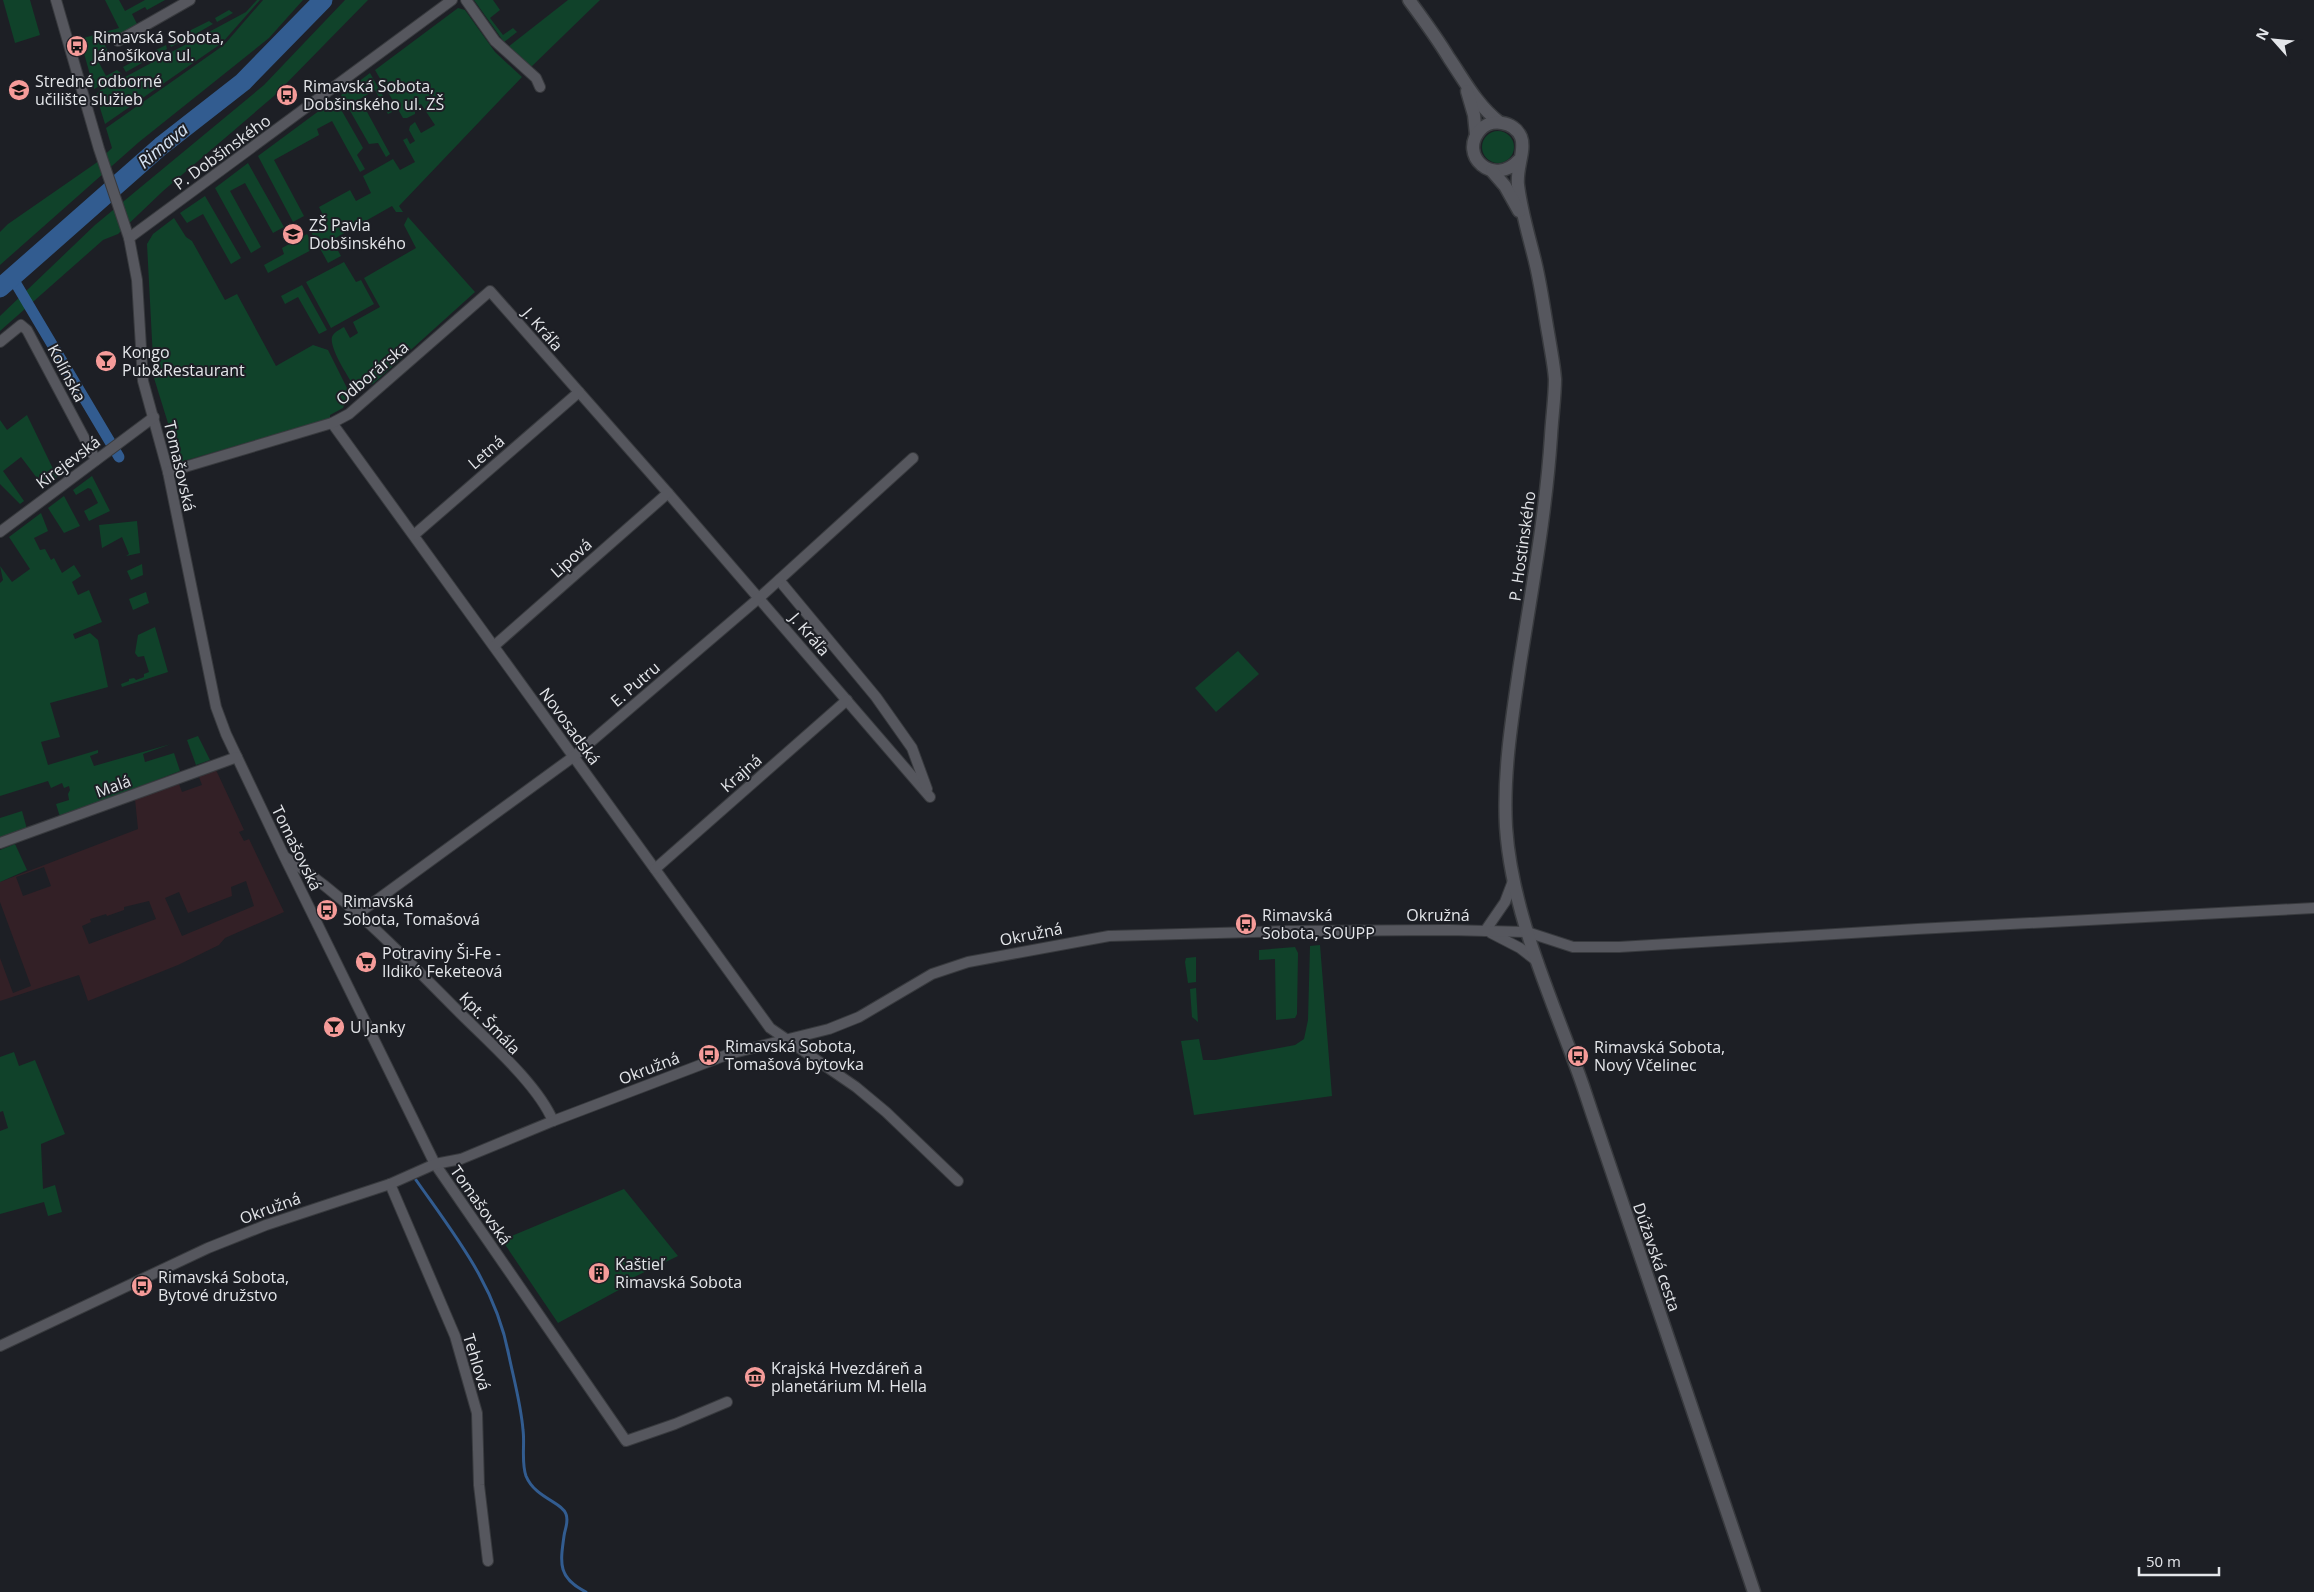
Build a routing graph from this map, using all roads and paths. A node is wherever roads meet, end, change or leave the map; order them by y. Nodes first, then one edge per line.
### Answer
1 (56, 0) edge
2 (190, 0) edge
3 (452, 0) edge
4 (466, 0) edge
5 (1409, 0) edge
6 (118, 41) dead end
7 (1464, 84) junction
8 (540, 86) dead end
9 (1499, 122) junction
10 (1476, 135) junction
11 (1519, 160) junction
12 (1492, 171) junction
13 (1523, 217) junction
14 (129, 238) junction
15 (490, 291) joint
16 (0, 342) edge
17 (578, 392) junction
18 (154, 417) junction
19 (332, 423) junction
20 (913, 458) dead end
21 (96, 460) junction
22 (168, 472) junction
23 (668, 493) junction
24 (0, 532) edge
25 (414, 535) junction
26 (779, 580) junction
27 (759, 598) junction
28 (494, 646) junction
29 (847, 700) junction
30 (237, 757) junction
31 (573, 757) junction
32 (0, 843) edge
33 (284, 856) junction
34 (655, 869) junction
35 (1513, 881) junction
36 (2314, 908) edge
37 (359, 913) junction
38 (1485, 931) junction
39 (1528, 932) junction
40 (1539, 963) junction
41 (789, 1040) junction
42 (553, 1121) junction
43 (435, 1164) junction
44 (958, 1181) dead end
45 (390, 1184) junction
46 (0, 1346) edge
47 (727, 1402) dead end
48 (488, 1561) dead end
49 (1754, 1592) edge

1 - 14 street, Tomašovská
2 - 6 street
3 - 14 street, P. Dobšinského
4 - 8 street
5 - 7 street, P. Hostinského
7 - 9 street, P. Hostinského
7 - 10 street, P. Hostinského
9 - 10 street
9 - 11 street, P. Hostinského
10 - 12 street, P. Hostinského
11 - 12 street
11 - 13 street, P. Hostinského
12 - 13 street, P. Hostinského
13 - 35 street, P. Hostinského
14 - 18 street, Tomašovská
15 - 17 street, J. Kráľa
15 - 19 street, Odborárska
16 - 21 street, Kolínska
17 - 23 street, J. Kráľa
17 - 25 street, Letná
18 - 21 street, Kirejevská
18 - 22 street, Tomašovská
19 - 22 street, Odborárska
19 - 25 street, Novosadská
20 - 26 street, E. Putru
21 - 24 street, Kirejevská
22 - 30 street, Tomašovská
23 - 27 street, J. Kráľa
23 - 28 street, Lipová
25 - 28 street, Novosadská
26 - 27 street, E. Putru
26 - 29 street, J. Kráľa
27 - 29 street, J. Kráľa
27 - 31 street, E. Putru
28 - 31 street, Novosadská
29 - 34 street, Krajná
30 - 32 street, Malá
30 - 33 street, Tomašovská
31 - 34 street, Novosadská
31 - 37 street, E. Putru
33 - 37 street, Kpt. Šmála
33 - 43 street, Tomašovská
34 - 41 street, Novosadská
35 - 38 street, P. Hostinského
35 - 39 street, P. Hostinského
36 - 39 street, Okružná
37 - 42 street, Kpt. Šmála
38 - 39 street, Okružná
38 - 40 street, Okružná
38 - 41 street, Okružná
39 - 40 street, Dúžavská cesta
40 - 49 street, Dúžavská cesta
41 - 42 street, Okružná
41 - 44 street, Novosadská
42 - 43 street, Okružná
43 - 45 street, Okružná
43 - 47 street, Tomašovská
45 - 46 street, Okružná
45 - 48 street, Tehlová

